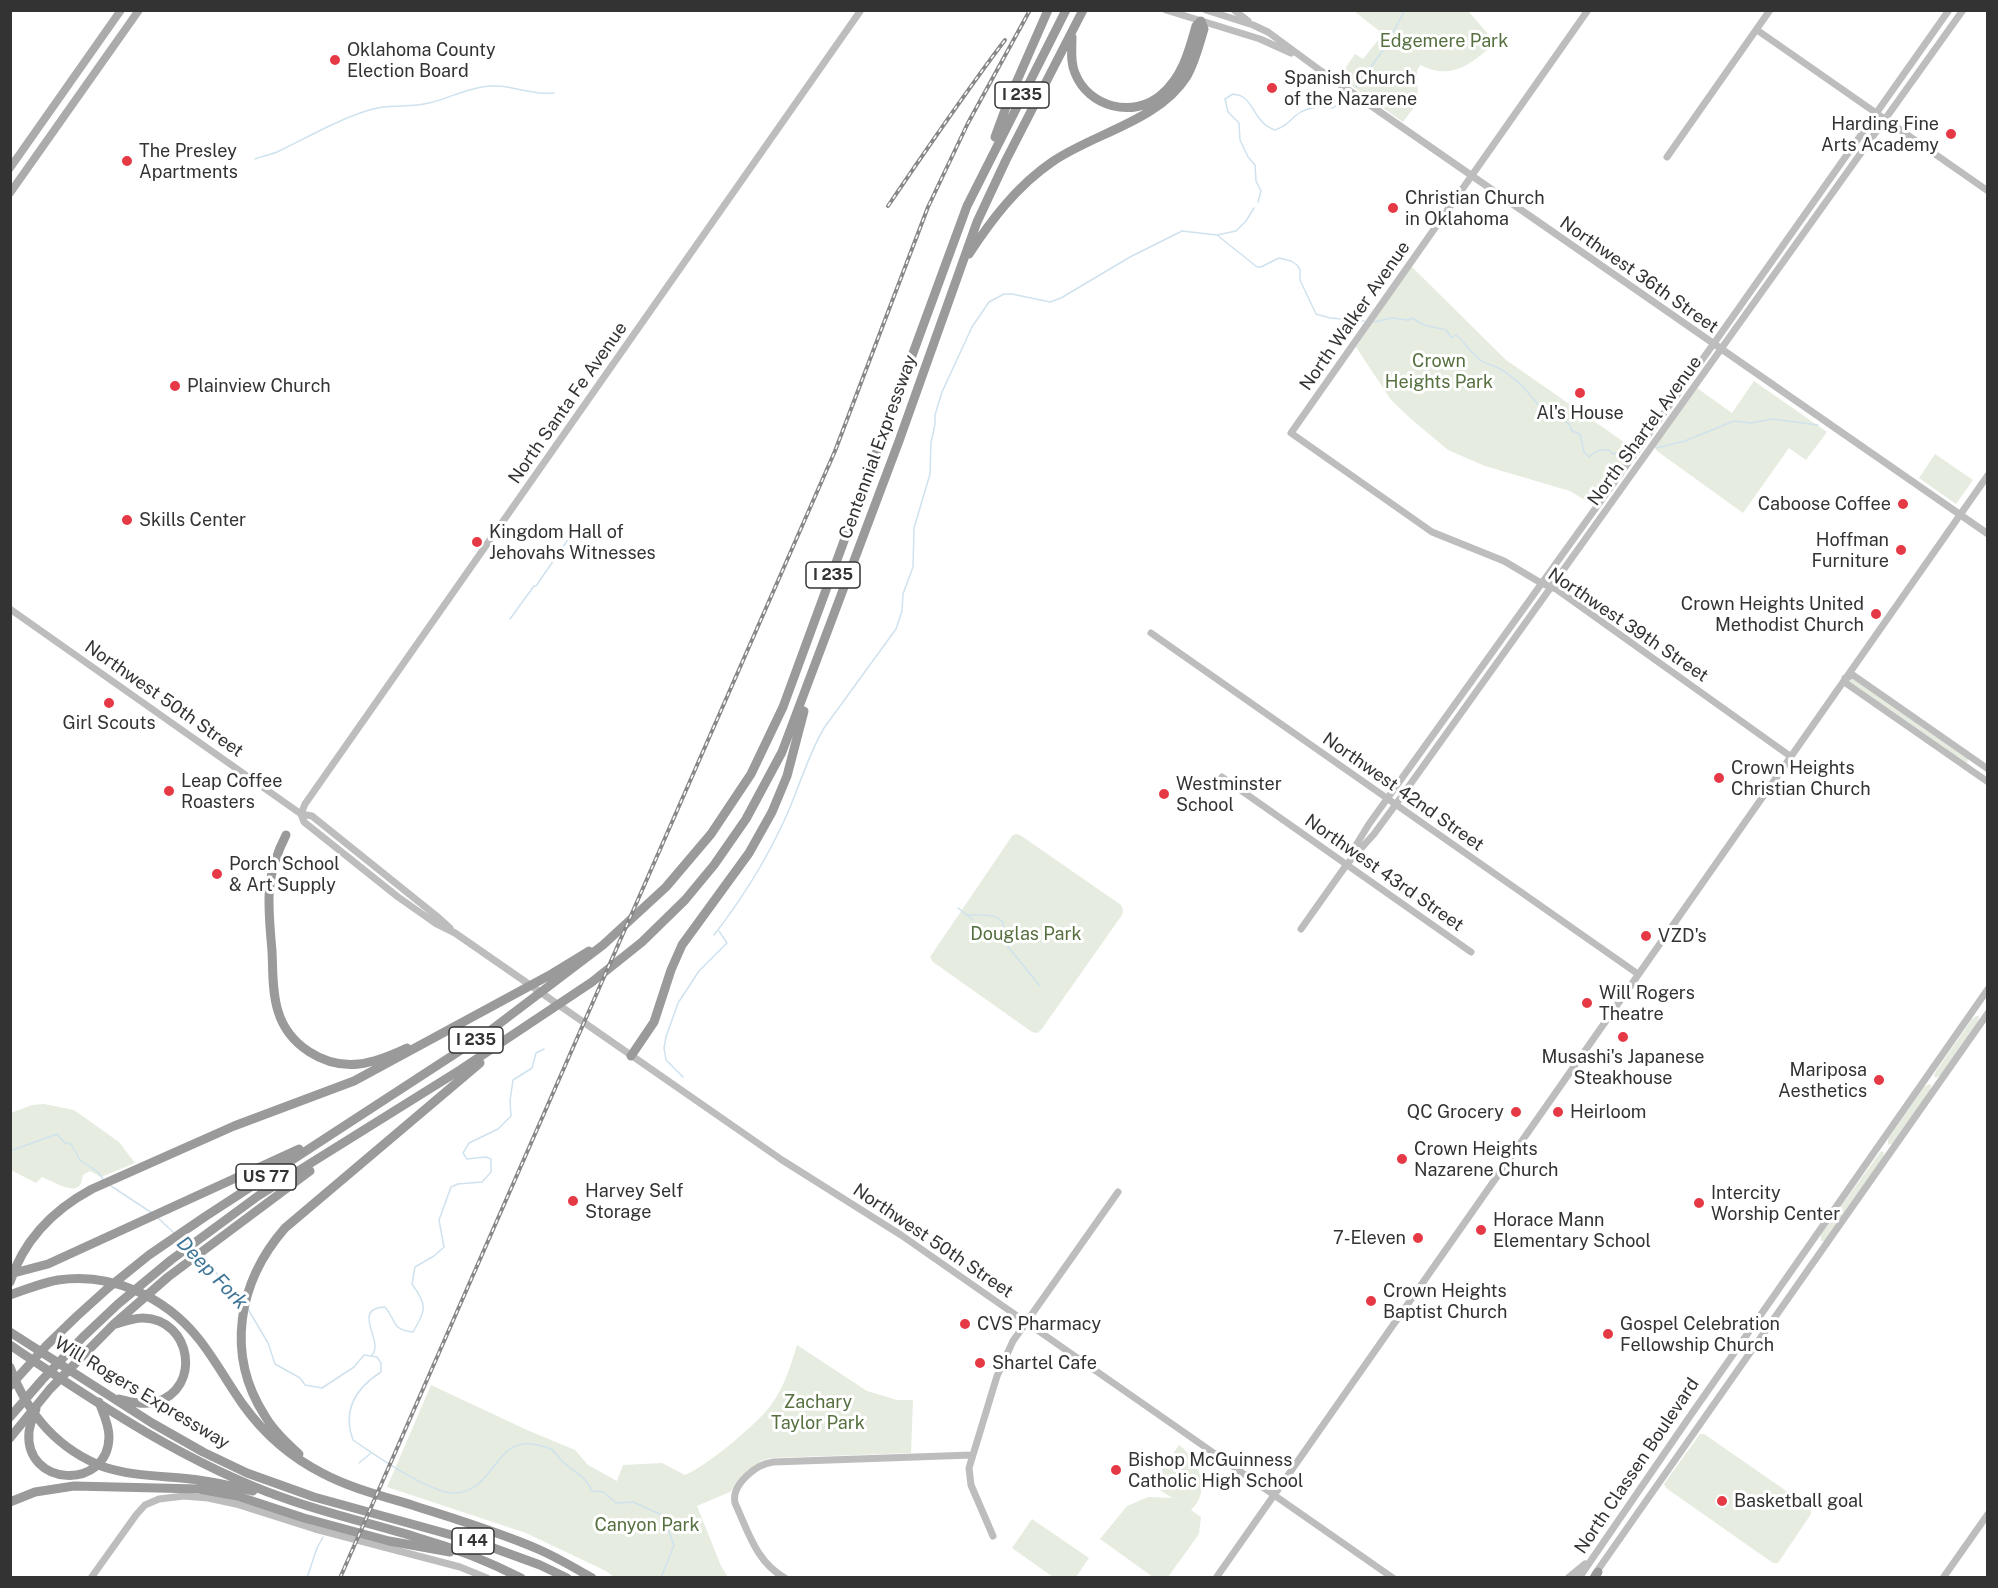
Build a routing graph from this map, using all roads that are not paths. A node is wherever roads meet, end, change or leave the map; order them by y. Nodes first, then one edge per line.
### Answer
1 (121, 10) edge
2 (139, 10) edge
3 (861, 10) edge
4 (1048, 10) edge
5 (1065, 10) edge
6 (1083, 10) edge
7 (1166, 10) edge
8 (1205, 10) edge
9 (1234, 10) edge
10 (1588, 10) edge
11 (1770, 10) edge
12 (1949, 10) edge
13 (1963, 10) edge
14 (1201, 21) junction
15 (1253, 25) junction
16 (1757, 30) junction
17 (1072, 32) junction
18 (1303, 58) junction
19 (1876, 113) junction
20 (1885, 120) junction
21 (27, 146) junction
22 (38, 154) junction
23 (1667, 157) dead end
24 (10, 168) edge
25 (1471, 176) junction
26 (980, 179) junction
27 (1988, 191) edge
28 (10, 193) edge
29 (960, 268) junction
30 (1713, 344) junction
31 (1721, 350) junction
32 (1291, 433) joint
33 (1988, 475) edge
34 (1959, 515) junction
35 (1988, 534) edge
36 (1541, 583) junction
37 (1551, 587) junction
38 (10, 609) edge
39 (1151, 633) dead end
40 (819, 654) junction
41 (1845, 678) junction
42 (1790, 756) junction
43 (1988, 769) edge
44 (1222, 777) dead end
45 (1988, 782) edge
46 (1387, 799) junction
47 (1395, 805) junction
48 (301, 814) junction
49 (286, 835) dead end
50 (1347, 864) junction
51 (1301, 929) dead end
52 (619, 932) junction
53 (1471, 952) dead end
54 (1638, 974) junction
55 (1988, 989) edge
56 (1988, 1013) edge
57 (475, 1017) junction
58 (511, 1036) junction
59 (627, 1054) junction
60 (326, 1137) junction
61 (348, 1142) junction
62 (1118, 1192) dead end
63 (10, 1274) edge
64 (10, 1282) edge
65 (10, 1295) edge
66 (1026, 1322) junction
67 (114, 1324) junction
68 (10, 1332) edge
69 (10, 1345) edge
70 (10, 1367) edge
71 (13, 1383) edge
72 (113, 1398) junction
73 (99, 1402) junction
74 (38, 1403) junction
75 (10, 1417) edge
76 (10, 1438) edge
77 (972, 1455) junction
78 (324, 1475) junction
79 (1273, 1495) junction
80 (285, 1498) junction
81 (10, 1502) edge
82 (1988, 1514) edge
83 (993, 1536) dead end
84 (474, 1557) junction
85 (1592, 1559) junction
86 (1595, 1576) edge
87 (91, 1578) edge
88 (487, 1578) edge
89 (521, 1578) edge
90 (567, 1578) edge
91 (592, 1578) edge
92 (785, 1578) edge
93 (1216, 1578) edge
94 (1393, 1578) edge
95 (1568, 1578) edge
96 (1579, 1578) edge
97 (1942, 1578) edge

1 - 21 main road
2 - 22 main road
3 - 48 street, North Santa Fe Avenue
4 - 26 highway
5 - 26 highway, Centennial Expressway / I 235
6 - 17 highway, Centennial Expressway / I 235
7 - 14 street, Northwest 36th Street
8 - 14 street
8 - 15 street, Northwest 36th Street
9 - 15 street
10 - 25 street, North Walker Avenue
11 - 16 street
12 - 19 street, North Shartel Avenue
13 - 20 street, North Shartel Avenue
14 - 17 highway
14 - 18 street, Northwest 36th Street
14 - 29 highway
15 - 18 street, Northwest 36th Street
16 - 19 street
16 - 23 street
17 - 29 highway, Centennial Expressway / I 235
18 - 25 street, Northwest 36th Street
19 - 20 street
19 - 30 street, North Shartel Avenue
20 - 27 street
20 - 31 street, North Shartel Avenue
21 - 22 main road
21 - 24 main road
22 - 28 main road
25 - 30 street, Northwest 36th Street
25 - 32 street, North Walker Avenue
26 - 52 highway, Centennial Expressway / I 235
29 - 40 highway, Centennial Expressway / I 235
30 - 31 street, Northwest 36th Street
30 - 36 street, North Shartel Avenue
31 - 34 street, Northwest 36th Street
31 - 37 street, North Shartel Avenue
32 - 36 street, Northwest 39th Street
33 - 34 street
34 - 35 street
34 - 41 street
36 - 37 street, Northwest 39th Street
36 - 46 street, North Shartel Avenue
37 - 42 street, Northwest 39th Street
37 - 47 street, North Shartel Avenue
38 - 48 street, Northwest 50th Street
39 - 46 street, Northwest 42nd Street
40 - 58 highway, Centennial Expressway / I 235
40 - 59 highway
41 - 42 street
41 - 43 street
41 - 45 street
42 - 54 street
44 - 50 street, Northwest 43rd Street
46 - 47 street, Northwest 42nd Street
46 - 50 street, North Shartel Avenue
47 - 50 street, North Shartel Avenue
47 - 54 street, Northwest 42nd Street
48 - 59 street, Northwest 50th Street
49 - 57 highway
50 - 51 street, North Shartel Avenue
50 - 53 street, Northwest 43rd Street
52 - 57 highway
52 - 60 highway, Centennial Expressway / I 235
54 - 79 street
55 - 85 street, North Classen Boulevard
56 - 86 street, North Classen Boulevard
57 - 64 highway
58 - 61 highway, Centennial Expressway / I 235
58 - 78 highway
59 - 66 street, Northwest 50th Street
60 - 63 highway
60 - 71 highway, US 77
61 - 67 highway
61 - 75 highway, US 77
62 - 66 street
65 - 78 highway
66 - 77 street
66 - 79 street, Northwest 50th Street
67 - 72 highway
67 - 74 highway
68 - 72 highway, Will Rogers Expressway / I 44
69 - 73 highway, Will Rogers Expressway / I 44
70 - 80 highway
72 - 90 highway, Will Rogers Expressway / I 44
73 - 74 highway
73 - 80 highway, Will Rogers Expressway / I 44
74 - 76 highway
77 - 83 street
77 - 92 street
78 - 91 highway
79 - 93 street
79 - 94 street, Northwest 50th Street
80 - 84 highway, Will Rogers Expressway / I 44
81 - 84 highway
82 - 97 street
84 - 89 highway, Will Rogers Expressway / I 44
85 - 95 street
85 - 96 street, North Classen Boulevard
87 - 88 street

